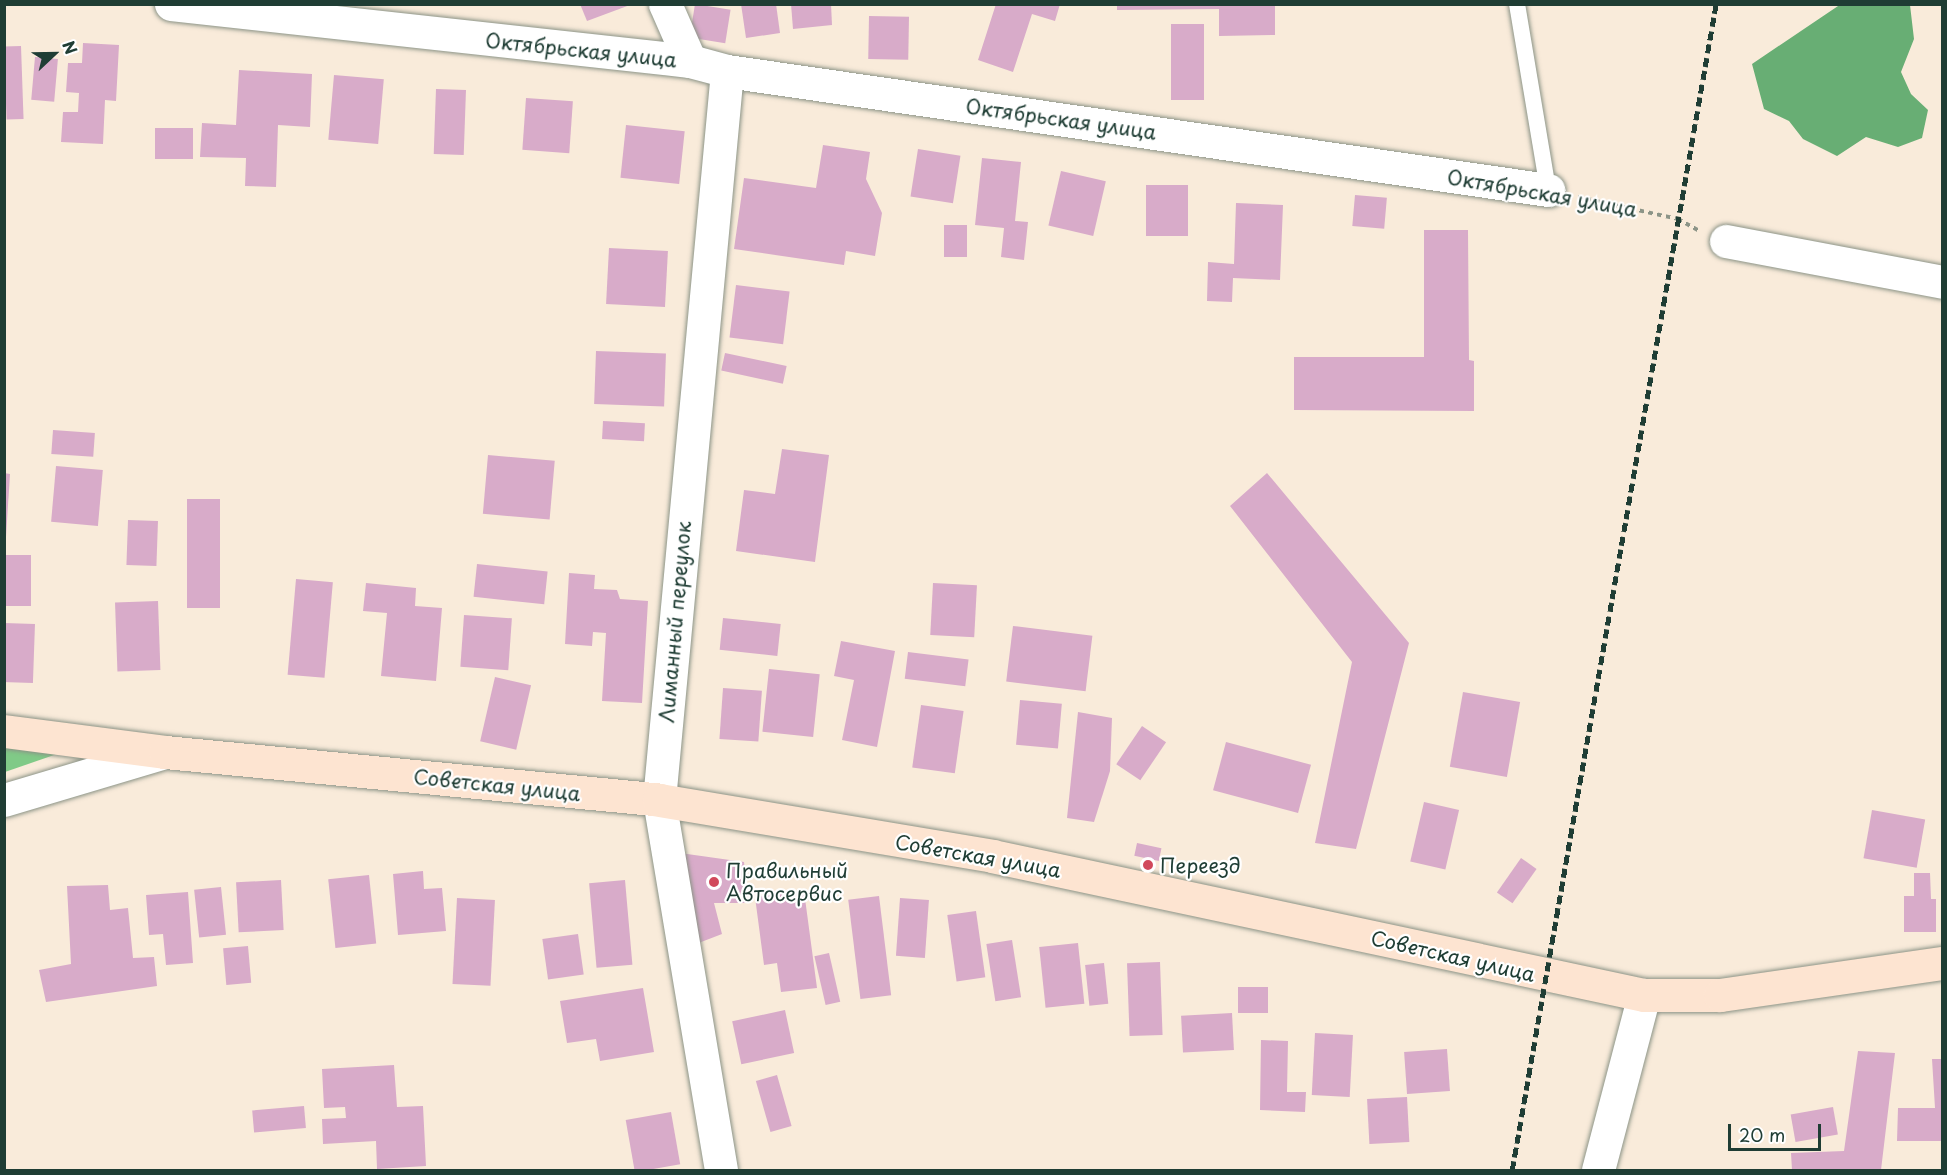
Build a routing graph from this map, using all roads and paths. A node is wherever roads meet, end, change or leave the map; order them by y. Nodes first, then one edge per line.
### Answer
1 (171, 4) edge
2 (665, 4) edge
3 (1517, 4) edge
4 (690, 61) junction
5 (727, 71) junction
6 (1548, 190) junction
7 (1726, 241) joint
8 (1942, 282) edge
9 (4, 731) edge
10 (165, 752) junction
11 (4, 800) edge
12 (659, 800) junction
13 (1942, 963) edge
14 (1644, 995) junction
15 (721, 1170) edge
16 (1598, 1170) edge

1 - 4 street, Октябрьская улица
2 - 4 street
3 - 6 lane
4 - 5 street, Октябрьская улица
5 - 6 street, Октябрьская улица
5 - 12 street, Лиманный переулок
6 - 7 path, Октябрьская улица
7 - 8 street
9 - 10 street, Советская улица
10 - 11 street
10 - 12 street, Советская улица
12 - 14 street, Советская улица
12 - 15 street, Лиманный переулок
13 - 14 street, Советская улица
14 - 16 street

